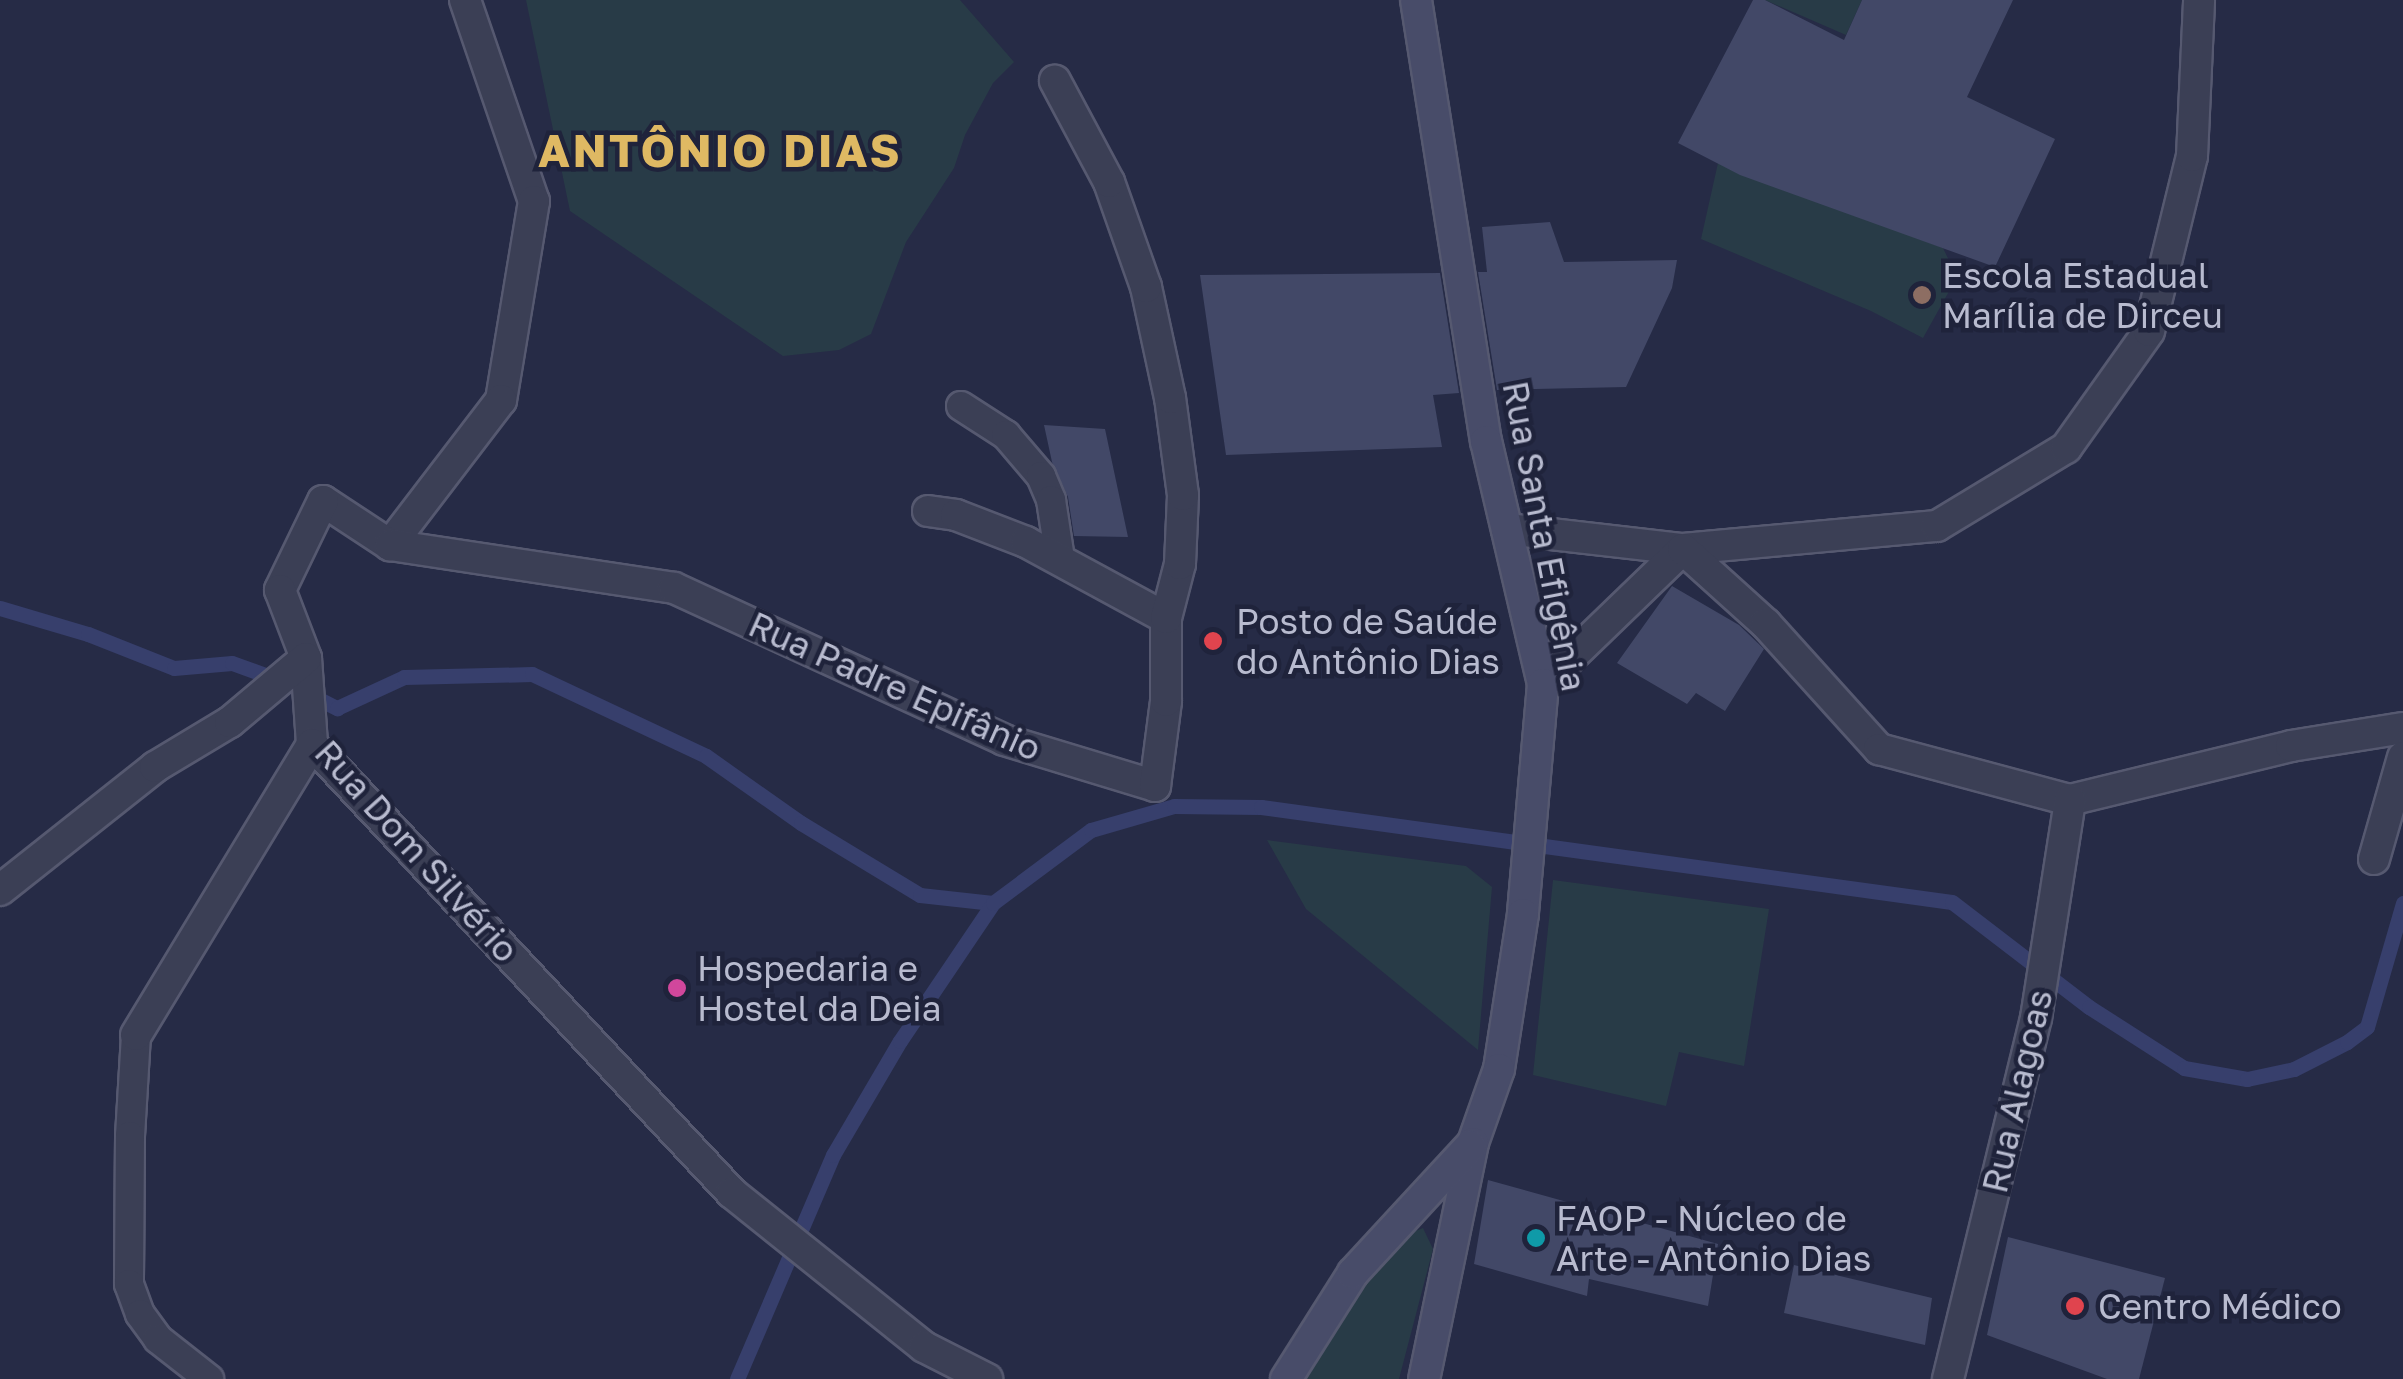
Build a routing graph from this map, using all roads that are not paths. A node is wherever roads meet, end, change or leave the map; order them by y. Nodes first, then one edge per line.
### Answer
1 (465, 0) edge
2 (1416, 0) edge
3 (2199, 0) edge
4 (1055, 82) dead end
5 (961, 406) dead end
6 (928, 510) dead end
7 (1507, 529) junction
8 (390, 545) junction
9 (1683, 549) junction
10 (1060, 559) junction
11 (1166, 618) junction
12 (306, 658) junction
13 (1543, 684) junction
14 (2403, 728) edge
15 (312, 744) junction
16 (2403, 757) edge
17 (2070, 800) junction
18 (2374, 858) dead end
19 (0, 890) edge
20 (136, 1035) joint
21 (1472, 1143) junction
22 (209, 1379) edge
23 (987, 1379) edge
24 (1286, 1379) edge
25 (1424, 1379) edge
26 (1948, 1379) edge

1 - 8 street
2 - 7 street, Rua Santa Efigênia
3 - 9 street
4 - 11 street, Rua Padre Epifânio
5 - 10 lane
6 - 10 street
7 - 9 street
7 - 13 street, Rua Santa Efigênia
8 - 11 street, Rua Padre Epifânio
8 - 12 street, Rua Dom Silvério
9 - 13 street
9 - 17 street
10 - 11 street
12 - 15 street, Rua Dom Silvério
12 - 19 street
13 - 21 street, Rua Santa Efigênia
14 - 17 street
15 - 20 street
15 - 23 street, Rua Dom Silvério
16 - 18 street
17 - 26 street, Rua Alagoas
20 - 22 lane
21 - 24 street
21 - 25 street

